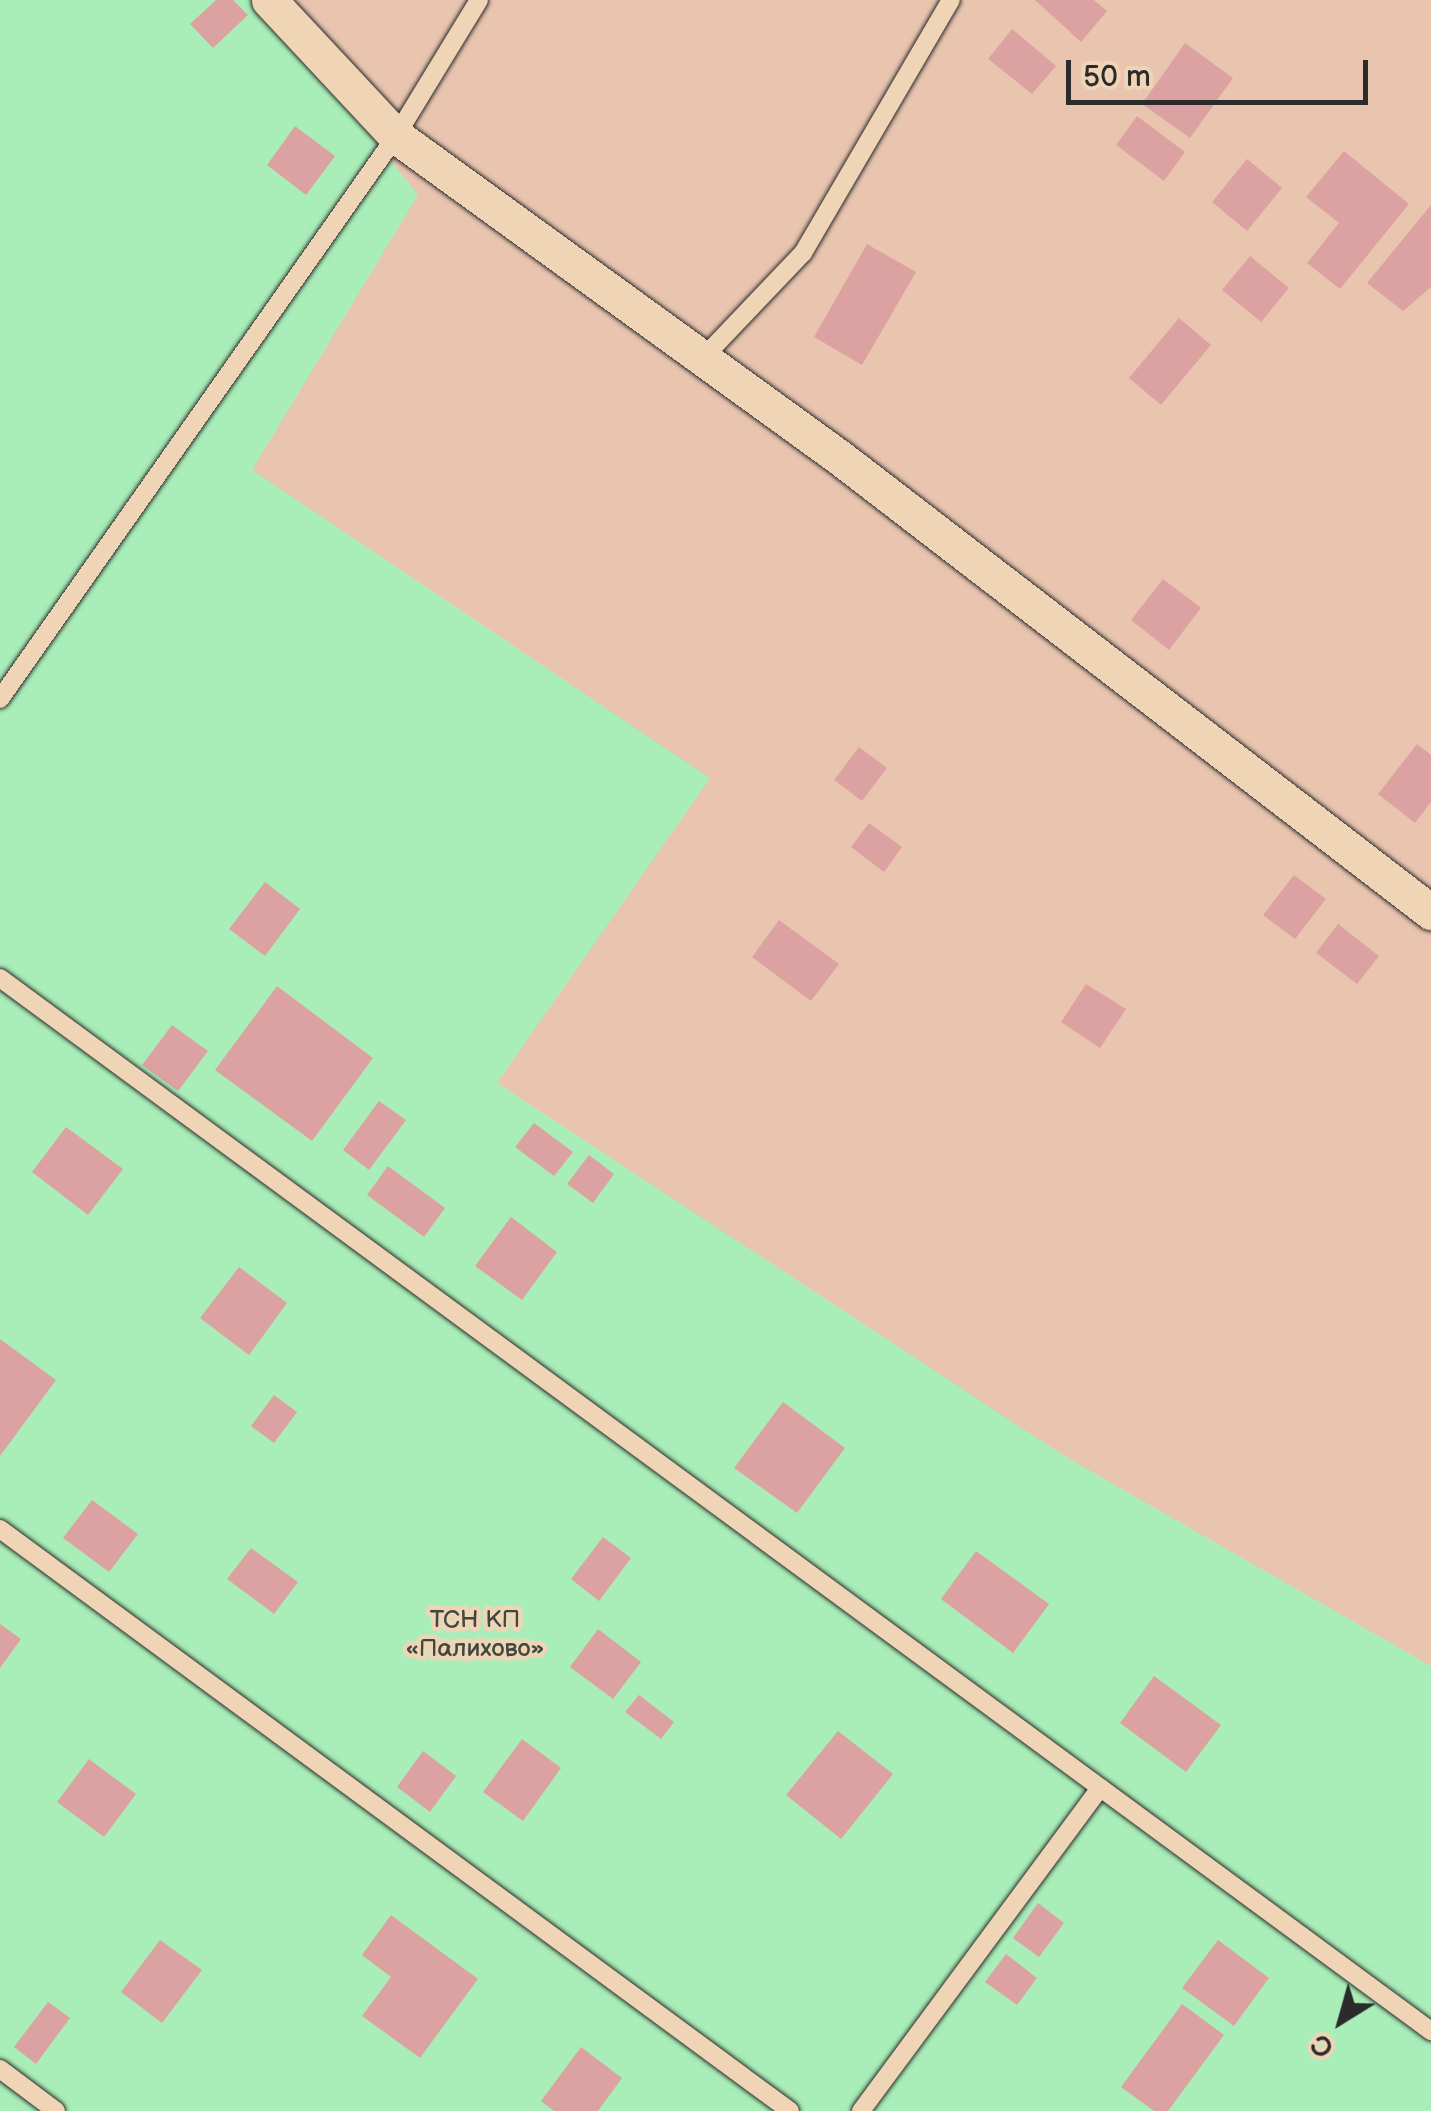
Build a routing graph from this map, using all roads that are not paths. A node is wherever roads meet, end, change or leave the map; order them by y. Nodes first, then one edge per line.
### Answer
1 (269, 0) edge
2 (480, 0) edge
3 (952, 0) edge
4 (396, 136) junction
5 (700, 360) junction
6 (0, 699) edge
7 (1431, 912) edge
8 (0, 978) edge
9 (0, 1528) edge
10 (1100, 1788) junction
11 (1431, 2032) edge
12 (0, 2069) edge
13 (56, 2111) edge
14 (790, 2111) edge
15 (861, 2111) edge

1 - 4 street
2 - 4 lane
3 - 5 lane
4 - 5 street
4 - 6 lane
5 - 7 street
8 - 10 lane
9 - 14 lane
10 - 11 lane
10 - 15 lane
12 - 13 lane

